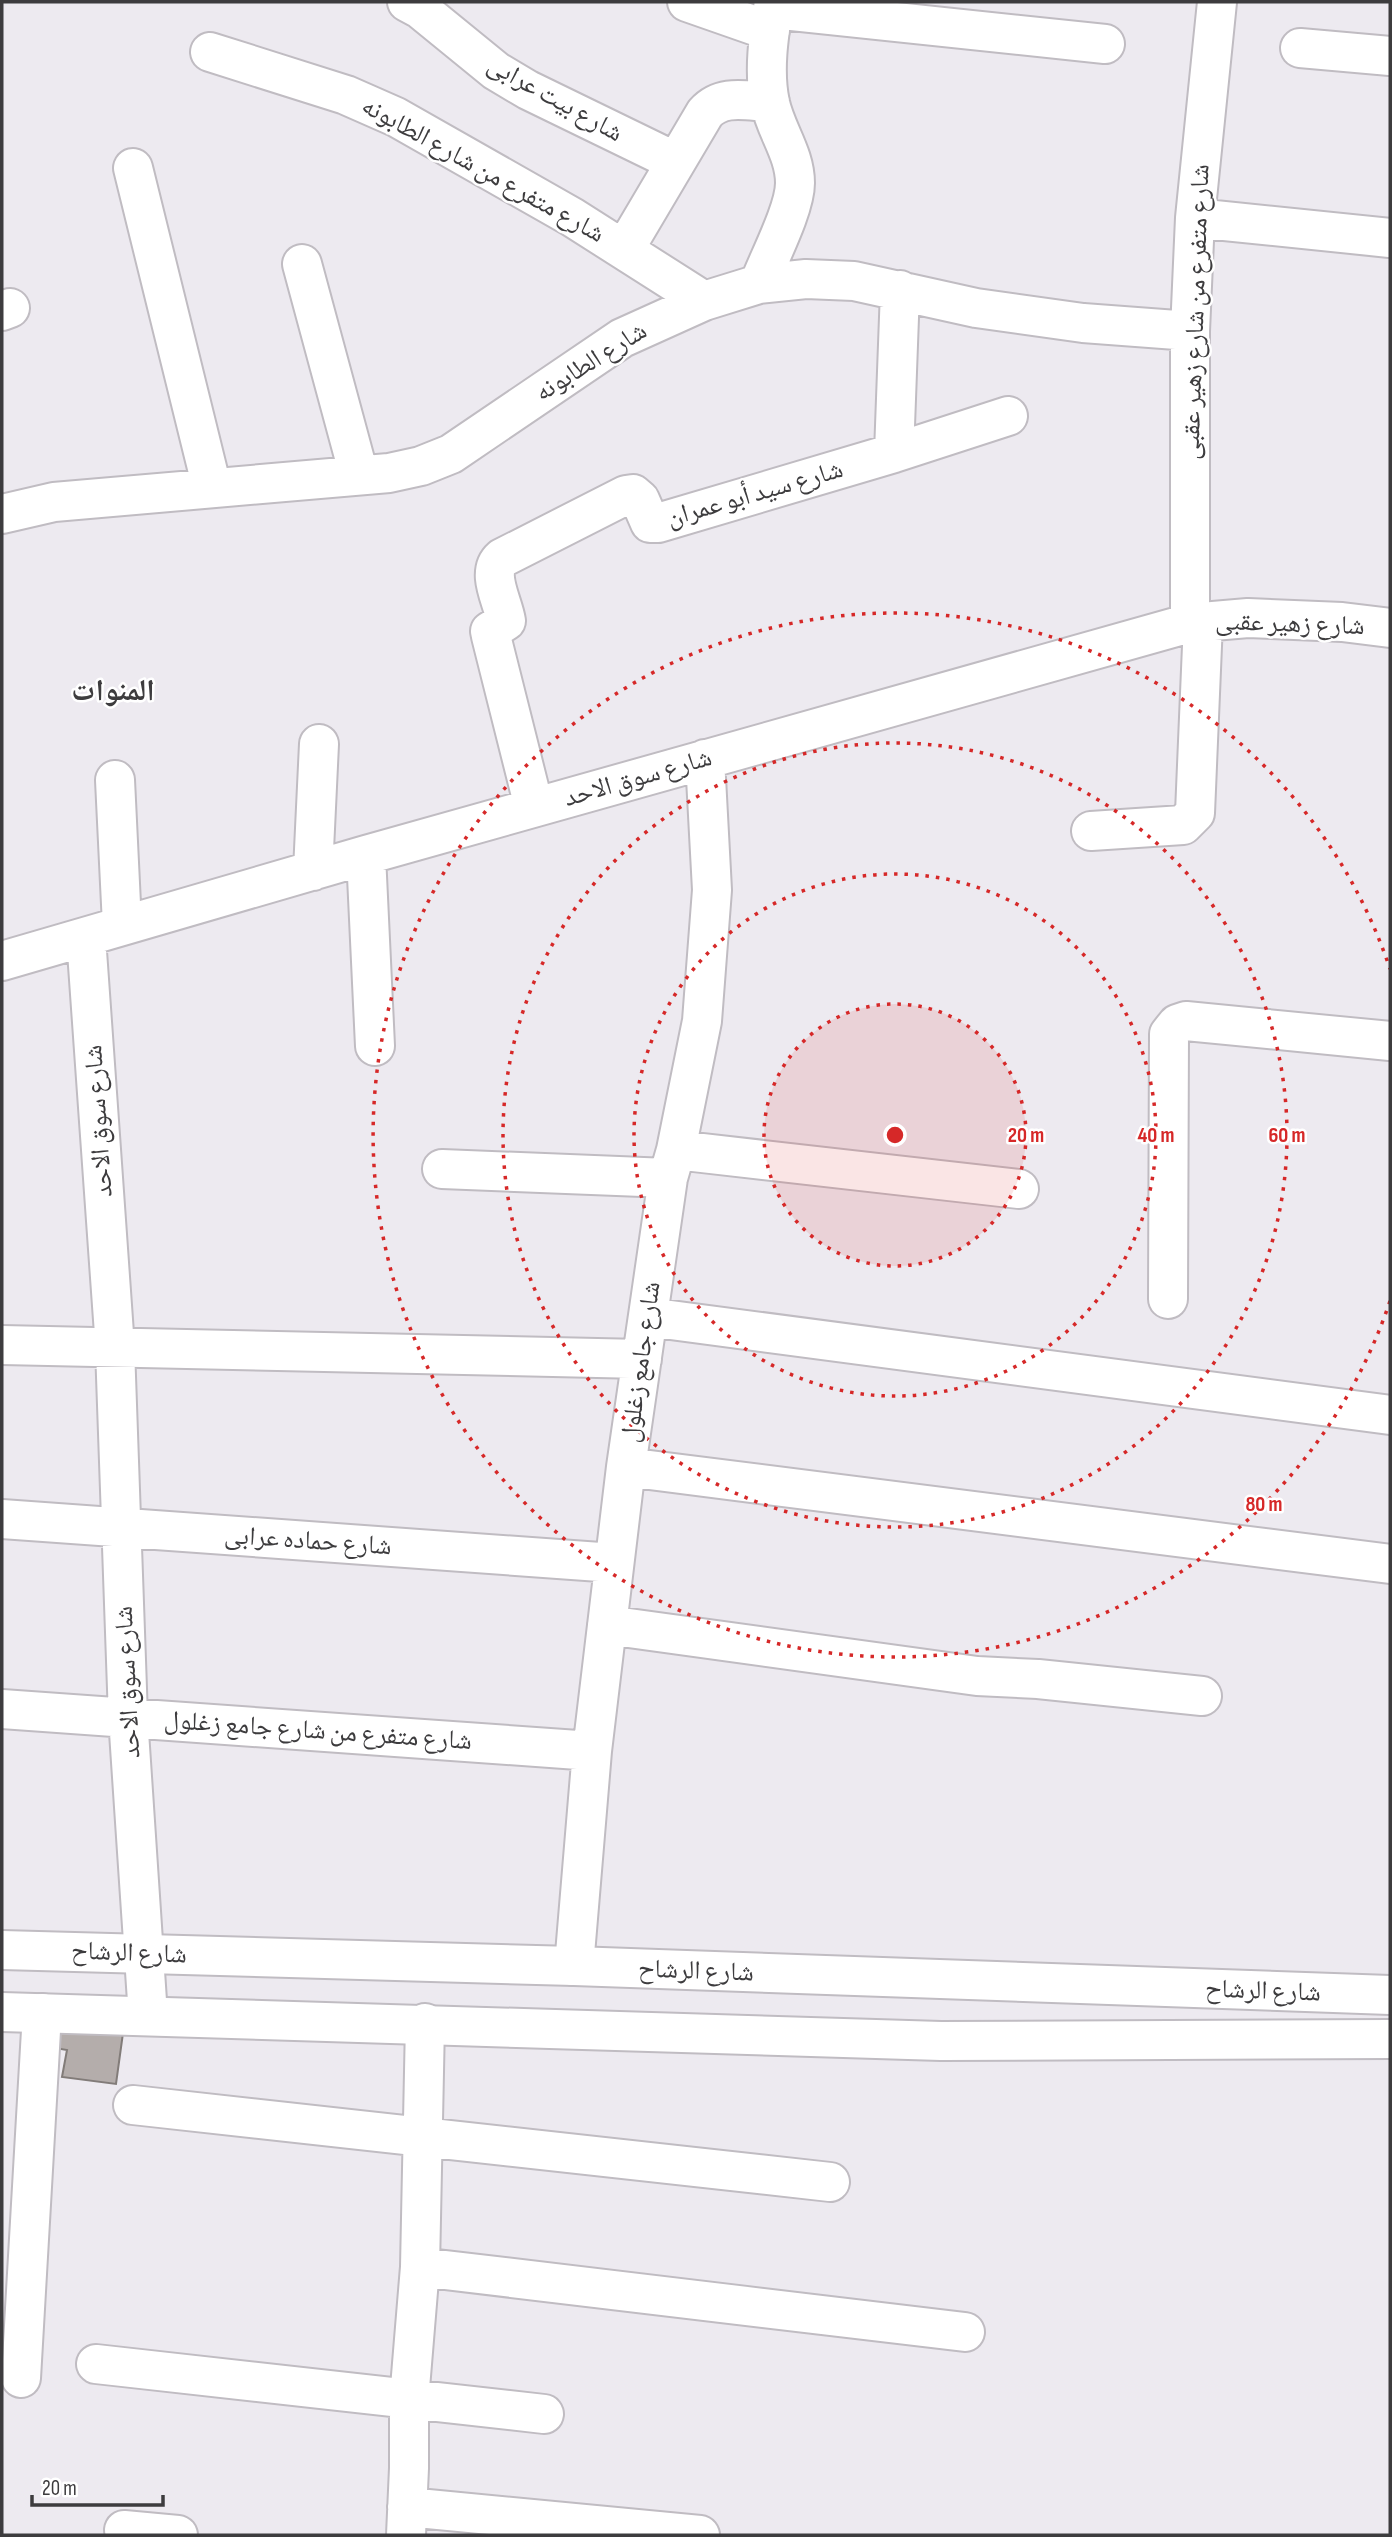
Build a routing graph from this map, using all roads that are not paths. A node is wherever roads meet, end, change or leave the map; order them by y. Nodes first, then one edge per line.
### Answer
1 (407, 2) edge
2 (687, 2) edge
3 (1217, 2) edge
4 (772, 14) edge
5 (1105, 44) dead end
6 (1300, 48) dead end
7 (210, 52) dead end
8 (1390, 56) edge
9 (769, 102) junction
10 (676, 162) junction
11 (133, 168) dead end
12 (1195, 218) junction
13 (1390, 238) edge
14 (624, 250) junction
15 (302, 264) dead end
16 (759, 284) junction
17 (900, 290) junction
18 (704, 301) junction
19 (1190, 331) junction
20 (1008, 416) dead end
21 (894, 453) junction
22 (359, 475) junction
23 (212, 488) junction
24 (2, 513) edge
25 (1197, 622) junction
26 (1390, 628) edge
27 (319, 744) dead end
28 (705, 759) junction
29 (115, 780) dead end
30 (534, 807) junction
31 (1091, 831) dead end
32 (366, 855) junction
33 (313, 871) junction
34 (104, 931) junction
35 (2, 961) edge
36 (1390, 1041) edge
37 (375, 1046) dead end
38 (672, 1164) junction
39 (442, 1169) dead end
40 (1019, 1189) dead end
41 (1168, 1299) dead end
42 (648, 1317) junction
43 (2, 1345) edge
44 (115, 1348) junction
45 (642, 1359) junction
46 (1390, 1415) edge
47 (626, 1466) junction
48 (2, 1519) edge
49 (121, 1528) junction
50 (614, 1563) junction
51 (1390, 1564) edge
52 (607, 1625) junction
53 (1202, 1696) dead end
54 (2, 1709) edge
55 (128, 1717) junction
56 (592, 1751) junction
57 (2, 1950) edge
58 (142, 1954) junction
59 (574, 1966) junction
60 (1390, 1995) edge
61 (2, 2012) edge
62 (42, 2013) junction
63 (148, 2016) junction
64 (425, 2023) junction
65 (1390, 2039) edge
66 (133, 2105) dead end
67 (422, 2137) junction
68 (830, 2182) dead end
69 (419, 2267) junction
70 (965, 2332) dead end
71 (96, 2364) dead end
72 (21, 2378) dead end
73 (409, 2400) junction
74 (544, 2414) dead end
75 (406, 2521) edge
76 (124, 2530) dead end
77 (178, 2535) edge
78 (700, 2535) edge

1 - 10 street, شارع بيت عرابى
2 - 4 street
3 - 12 street, شارع متفرع من شارع زهير عقبى
4 - 5 street
4 - 9 street
6 - 8 street
7 - 14 street, شارع متفرع من شارع الطابونه
9 - 10 street
9 - 16 street
10 - 14 street
11 - 23 street
12 - 13 street
12 - 19 street, شارع متفرع من شارع زهير عقبى
14 - 18 street, شارع متفرع من شارع الطابونه
15 - 22 street
16 - 17 street, شارع الطابونه
16 - 18 street, شارع الطابونه
17 - 19 street, شارع الطابونه
17 - 21 street
18 - 22 street, شارع الطابونه
19 - 25 street, شارع متفرع من شارع زهير عقبى
20 - 21 street, شارع سيد أبو عمران
21 - 30 street, شارع سيد أبو عمران
22 - 23 street, شارع الطابونه
23 - 24 street, شارع الطابونه
25 - 26 street, شارع زهير عقبى
25 - 28 street, شارع سوق الاحد
25 - 31 street, شارع متفرع من شارع زهير عقبى
27 - 33 street
28 - 30 street, شارع سوق الاحد
28 - 38 street, شارع جامع زغلول
29 - 34 street
30 - 32 street, شارع سوق الاحد
32 - 33 street, شارع سوق الاحد
32 - 37 street
33 - 34 street, شارع سوق الاحد
34 - 35 street, شارع سوق الاحد
34 - 44 street, شارع سوق الاحد
36 - 41 street
38 - 39 street
38 - 40 street
38 - 42 street, شارع جامع زغلول
42 - 45 street, شارع جامع زغلول
42 - 46 street
43 - 44 street
44 - 45 street
44 - 49 street, شارع سوق الاحد
45 - 47 street, شارع جامع زغلول
47 - 50 street, شارع جامع زغلول
47 - 51 street
48 - 49 street, شارع حماده عرابى
49 - 50 street, شارع حماده عرابى
49 - 55 street, شارع سوق الاحد
50 - 52 street, شارع جامع زغلول
52 - 53 street
52 - 56 street, شارع جامع زغلول
54 - 55 street, شارع متفرع من شارع جامع زغلول
55 - 56 street, شارع متفرع من شارع جامع زغلول
55 - 58 street, شارع سوق الاحد
56 - 59 street, شارع جامع زغلول
57 - 58 street, شارع الرشاح
58 - 59 street, شارع الرشاح
58 - 63 street, شارع سوق الاحد
59 - 60 street, شارع الرشاح
61 - 62 street, شارع الرشاح
62 - 63 street, شارع الرشاح
62 - 72 street
63 - 64 street, شارع الرشاح
64 - 65 street, شارع الرشاح
64 - 67 street
66 - 67 street
67 - 68 street
67 - 69 street
69 - 70 street
69 - 73 street
71 - 73 street
73 - 74 street
73 - 75 street
75 - 78 street
76 - 77 street

